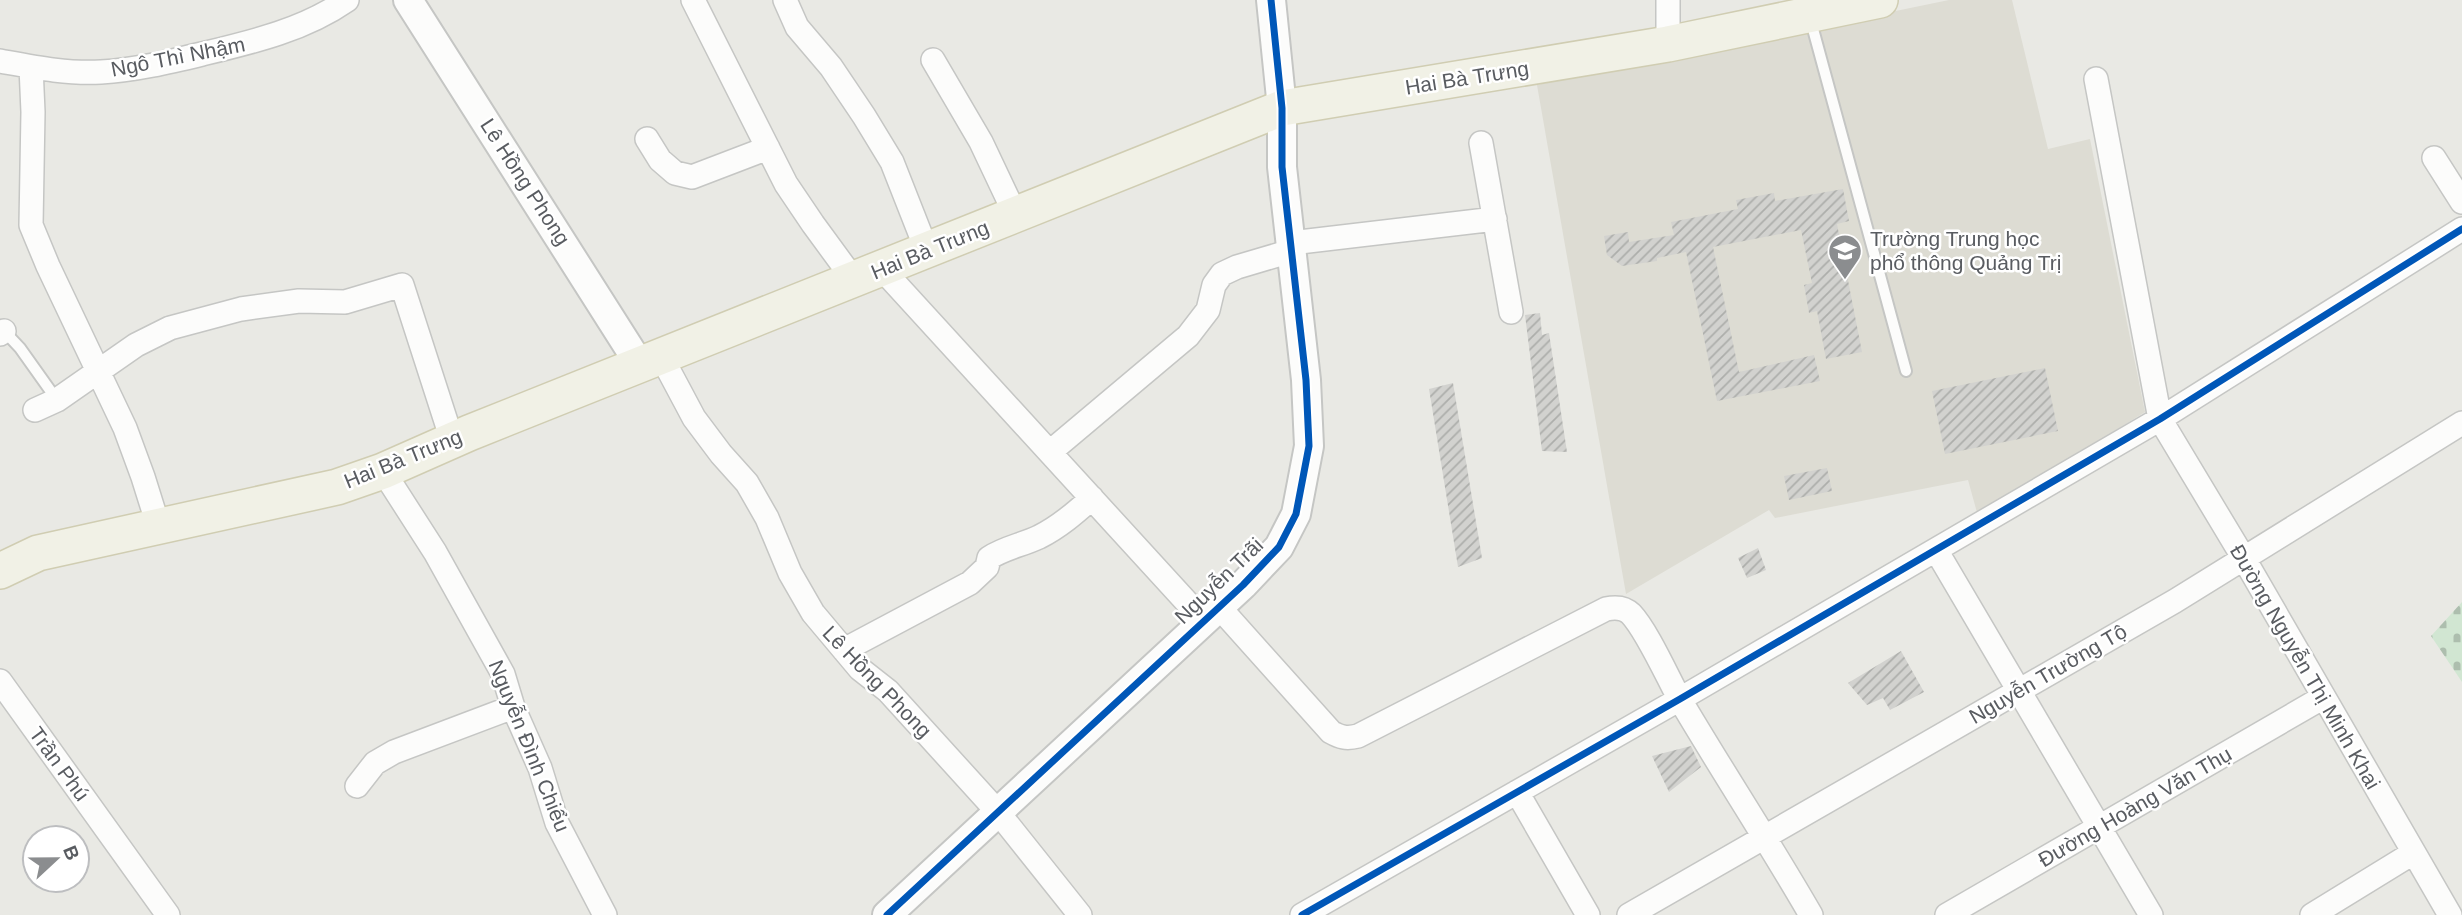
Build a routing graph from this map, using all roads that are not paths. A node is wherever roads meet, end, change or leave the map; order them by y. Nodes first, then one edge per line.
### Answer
1 (347, 0) edge
2 (408, 0) edge
3 (693, 0) edge
4 (785, 0) edge
5 (1271, 0) edge
6 (1668, 0) edge
7 (1880, 0) edge
8 (1809, 15) junction
9 (1668, 44) junction
10 (933, 60) dead end
11 (0, 61) edge
12 (31, 66) junction
13 (2096, 79) dead end
14 (1282, 108) junction
15 (647, 139) dead end
16 (1481, 144) dead end
17 (768, 148) junction
18 (2434, 158) dead end
19 (2462, 202) edge
20 (1016, 216) junction
21 (1495, 219) junction
22 (2462, 229) edge
23 (1291, 247) junction
24 (927, 251) junction
25 (868, 274) junction
26 (1511, 312) dead end
27 (1, 330) edge
28 (650, 361) junction
29 (97, 371) junction
30 (1906, 371) dead end
31 (57, 400) junction
32 (34, 410) dead end
33 (2160, 419) junction
34 (2462, 423) edge
35 (452, 440) junction
36 (1050, 452) junction
37 (383, 471) junction
38 (1092, 498) junction
39 (159, 528) junction
40 (1936, 550) junction
41 (2243, 557) junction
42 (0, 571) edge
43 (1212, 614) junction
44 (844, 650) junction
45 (0, 681) edge
46 (2019, 691) junction
47 (2322, 698) junction
48 (1680, 699) junction
49 (513, 708) junction
50 (357, 786) dead end
51 (1517, 792) junction
52 (997, 811) junction
53 (2099, 827) junction
54 (1766, 836) junction
55 (2413, 853) junction
56 (168, 915) edge
57 (605, 915) edge
58 (887, 915) edge
59 (1080, 915) edge
60 (1301, 915) edge
61 (1588, 915) edge
62 (1629, 915) edge
63 (1811, 915) edge
64 (1947, 915) edge
65 (2151, 915) edge
66 (2312, 915) edge
67 (2450, 915) edge

1 - 12 street, Ngô Thì Nhậm
2 - 28 street, Lê Hồng Phong
3 - 17 street
4 - 24 street
5 - 14 street, Nguyễn Trãi
6 - 9 street
7 - 8 main road, Hai Bà Trưng
8 - 9 main road, Hai Bà Trưng
8 - 30 lane
9 - 14 main road, Hai Bà Trưng
10 - 20 street
11 - 12 street, Ngô Thì Nhậm
12 - 29 street
13 - 33 street
14 - 20 main road, Hai Bà Trưng
14 - 23 street, Nguyễn Trãi
15 - 17 street
16 - 21 street
17 - 25 street
18 - 19 street
20 - 24 main road, Hai Bà Trưng
21 - 23 street
21 - 26 street
22 - 33 street
23 - 36 street
23 - 43 street, Nguyễn Trãi
24 - 25 main road, Hai Bà Trưng
25 - 28 main road, Hai Bà Trưng
25 - 36 street
27 - 31 lane
28 - 35 main road, Hai Bà Trưng
28 - 44 street, Lê Hồng Phong
29 - 31 street
29 - 35 street
29 - 39 street
31 - 32 street
33 - 40 street
33 - 41 street, Đường Nguyễn Thị Minh Khai
34 - 41 street, Nguyễn Trường Tộ
35 - 37 main road, Hai Bà Trưng
36 - 38 street
37 - 39 main road, Hai Bà Trưng
37 - 49 street, Nguyễn Đình Chiểu
38 - 43 street
38 - 44 street
39 - 42 main road, Hai Bà Trưng
40 - 46 street
40 - 48 street
41 - 46 street, Nguyễn Trường Tộ
41 - 47 street, Đường Nguyễn Thị Minh Khai
43 - 48 street
43 - 52 street, Nguyễn Trãi
44 - 52 street, Lê Hồng Phong
45 - 56 street, Trần Phú
46 - 53 street
46 - 54 street, Nguyễn Trường Tộ
47 - 53 street, Đường Hoàng Văn Thụ
47 - 55 street, Đường Nguyễn Thị Minh Khai
48 - 51 street
48 - 54 street
49 - 50 street
49 - 57 street, Nguyễn Đình Chiểu
51 - 60 street
51 - 61 street
52 - 58 street, Nguyễn Trãi
52 - 59 street, Lê Hồng Phong
53 - 64 street, Đường Hoàng Văn Thụ
53 - 65 street
54 - 62 street, Nguyễn Trường Tộ
54 - 63 street
55 - 66 street
55 - 67 street, Đường Nguyễn Thị Minh Khai

